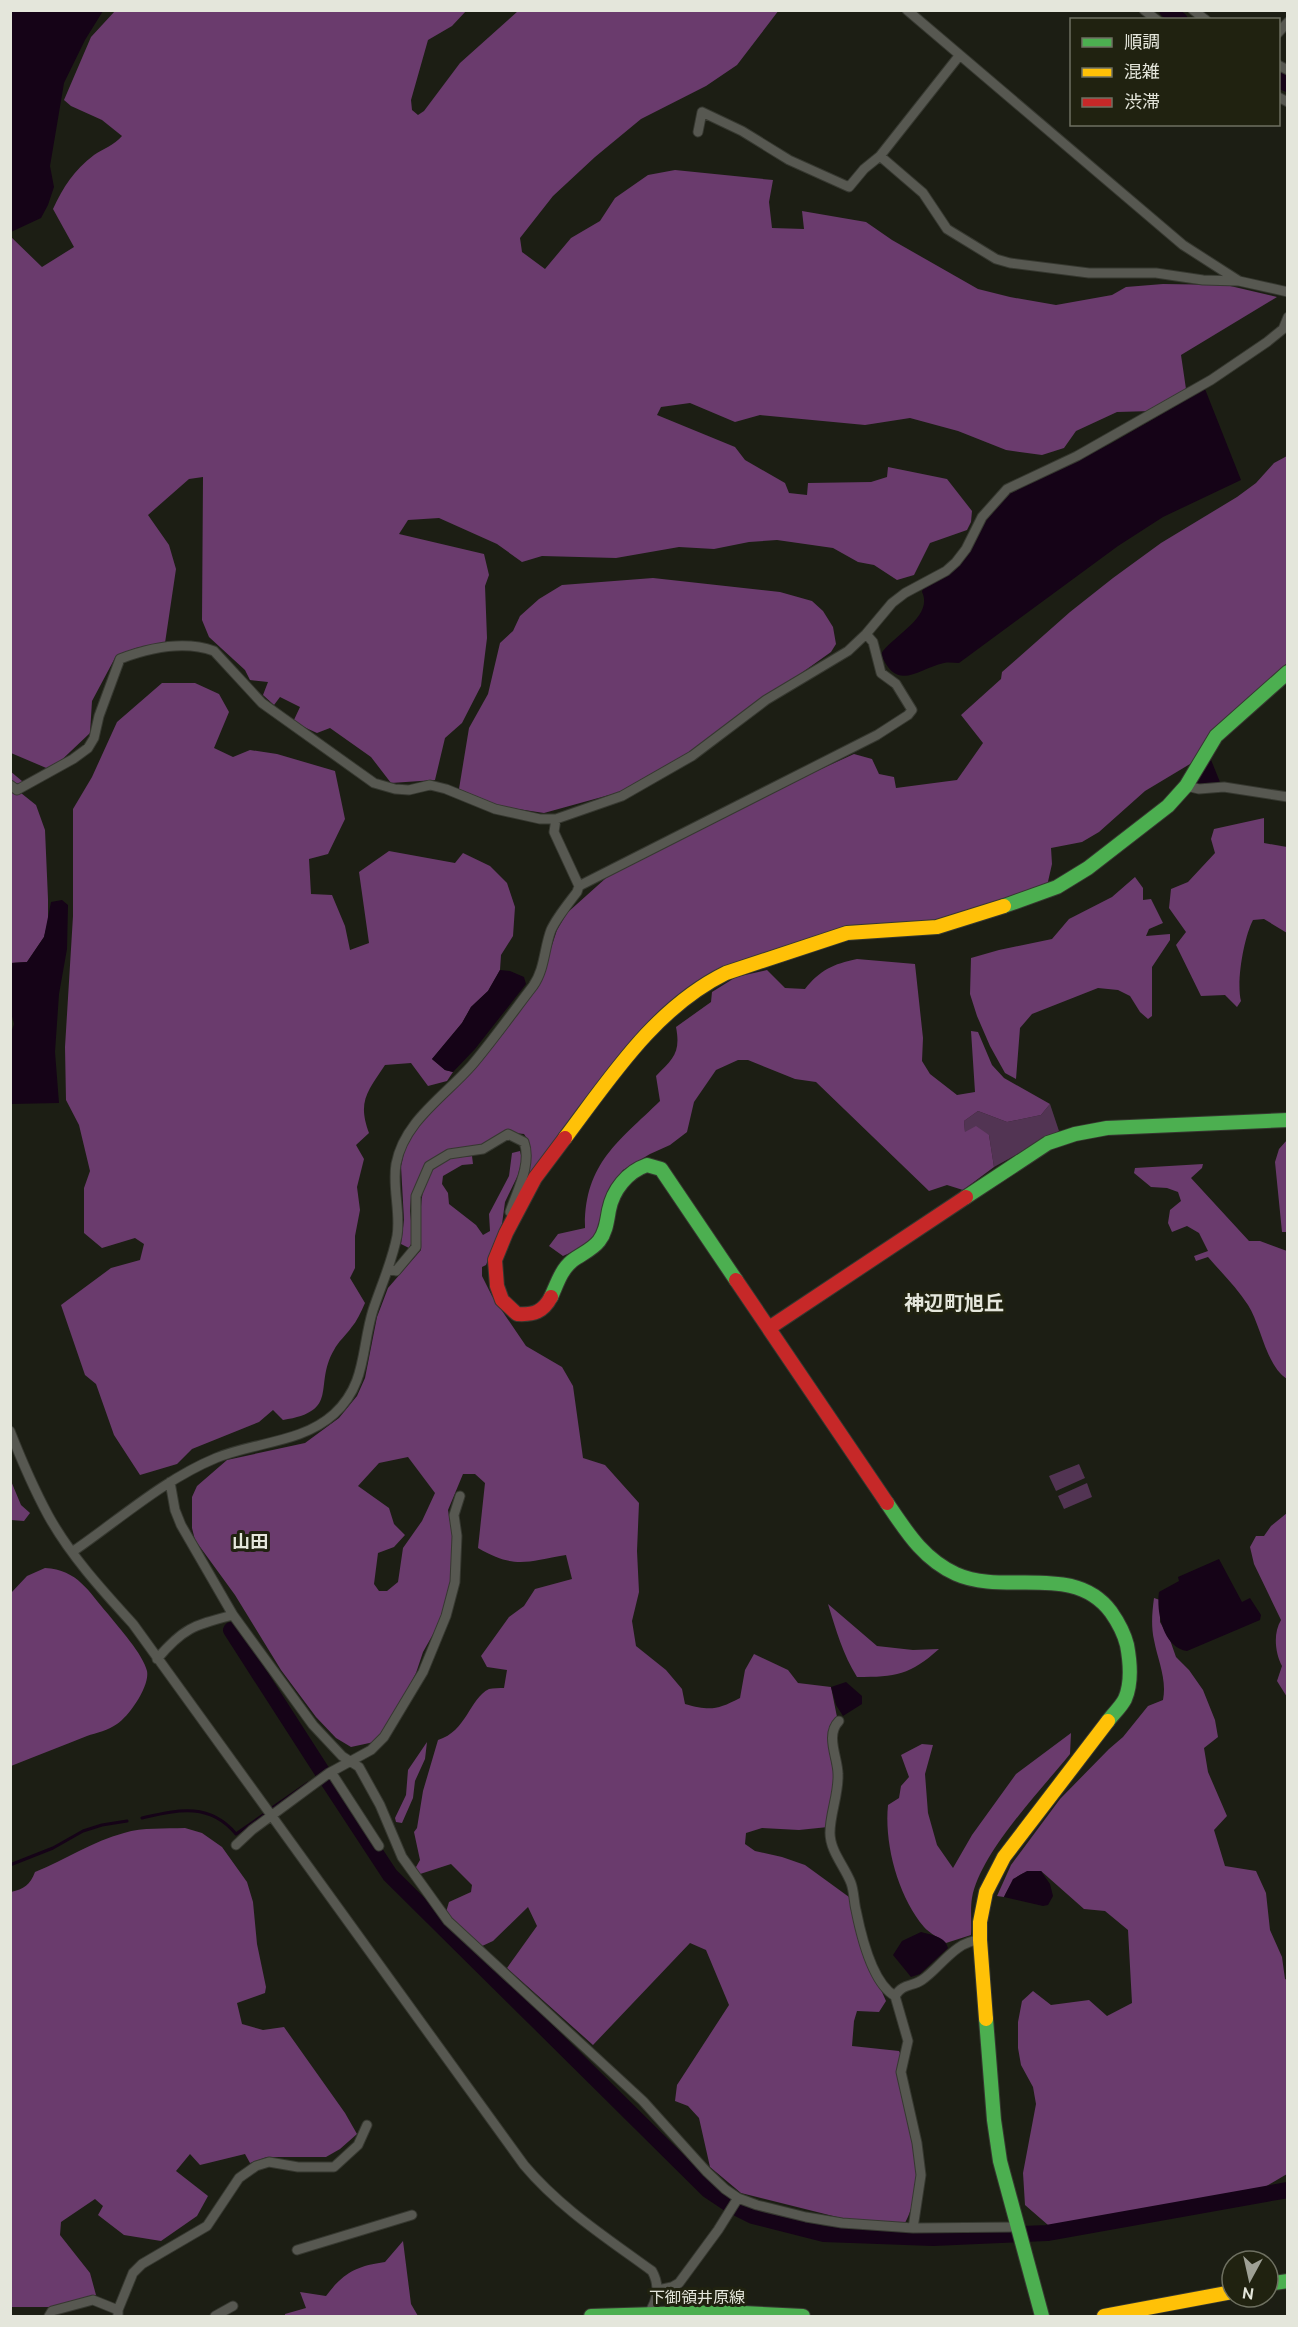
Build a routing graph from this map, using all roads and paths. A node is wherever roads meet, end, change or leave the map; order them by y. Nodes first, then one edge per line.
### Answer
1 (907, 10) edge
2 (959, 56) junction
3 (698, 132) dead end
4 (880, 156) junction
5 (1239, 281) junction
6 (1287, 292) edge
7 (1287, 317) edge
8 (866, 634) junction
9 (1287, 672) edge
10 (10, 785) edge
11 (1186, 786) junction
12 (1287, 797) edge
13 (556, 819) junction
14 (579, 886) junction
15 (1287, 1120) edge
16 (515, 1217) junction
17 (387, 1269) junction
18 (769, 1328) junction
19 (11, 1434) edge
20 (170, 1482) junction
21 (460, 1496) dead end
22 (75, 1550) junction
23 (233, 1615) junction
24 (157, 1659) junction
25 (839, 1721) dead end
26 (350, 1761) junction
27 (327, 1775) junction
28 (272, 1815) junction
29 (236, 1845) dead end
30 (379, 1846) dead end
31 (980, 1940) junction
32 (895, 1996) junction
33 (368, 2125) dead end
34 (738, 2199) junction
35 (412, 2215) dead end
36 (913, 2228) junction
37 (1018, 2230) junction
38 (297, 2250) dead end
39 (658, 2290) junction
40 (1220, 2294) edge
41 (233, 2306) dead end
42 (118, 2313) edge
43 (648, 2314) edge
44 (49, 2316) edge
45 (215, 2316) edge
46 (591, 2316) edge
47 (803, 2316) edge
48 (1042, 2316) edge
49 (1104, 2316) edge

1 - 2 street
2 - 4 street
2 - 5 street
3 - 4 street
4 - 5 street
5 - 6 street
7 - 8 street
8 - 13 street
8 - 14 street
9 - 11 street
10 - 13 street
11 - 12 street
11 - 16 street
13 - 14 street
14 - 17 street
15 - 18 street
16 - 17 street
16 - 18 street
17 - 20 street
18 - 31 street
19 - 22 street
20 - 22 street
20 - 23 street
21 - 26 street
22 - 24 street
23 - 24 street
23 - 26 street
24 - 28 street
25 - 32 street
26 - 27 street
26 - 34 street
27 - 28 street
27 - 30 street
28 - 29 street
28 - 39 street
31 - 32 street
31 - 37 street
32 - 36 street
33 - 42 street
34 - 36 street
34 - 39 street
35 - 38 street
36 - 37 street
37 - 48 street
39 - 43 street
40 - 49 street
41 - 45 street
42 - 44 street
43 - 46 street, 下御領井原線
43 - 47 street, 下御領井原線

